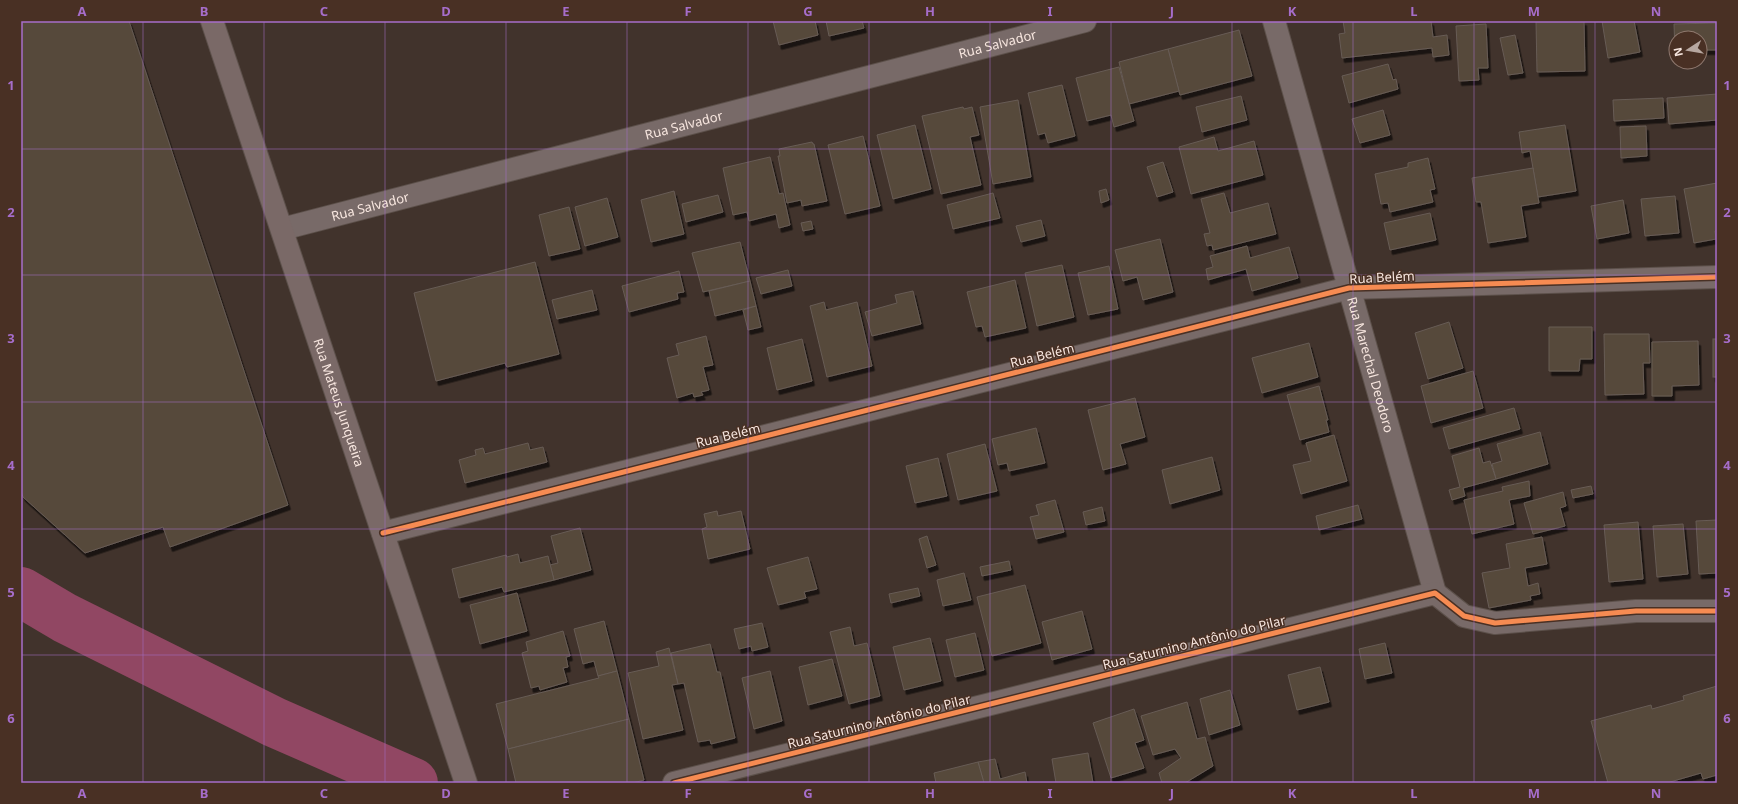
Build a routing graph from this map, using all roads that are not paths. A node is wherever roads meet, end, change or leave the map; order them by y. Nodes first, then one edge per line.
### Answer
1 (212, 21) edge
2 (1085, 21) edge
3 (1274, 21) edge
4 (282, 229) junction
5 (1717, 277) edge
6 (1349, 288) junction
7 (383, 533) junction
8 (1435, 593) junction
9 (1717, 611) edge
10 (466, 783) edge
11 (674, 783) edge

1 - 4 main road, Rua Mateus Junqueira
2 - 4 street, Rua Salvador
3 - 6 street, Rua Marechal Deodoro
4 - 7 main road, Rua Mateus Junqueira
5 - 6 street, Rua Belém
6 - 7 street, Rua Belém
6 - 8 street, Rua Marechal Deodoro
7 - 10 main road, Rua Mateus Junqueira
8 - 9 street
8 - 11 street, Rua Saturnino Antônio do Pilar

